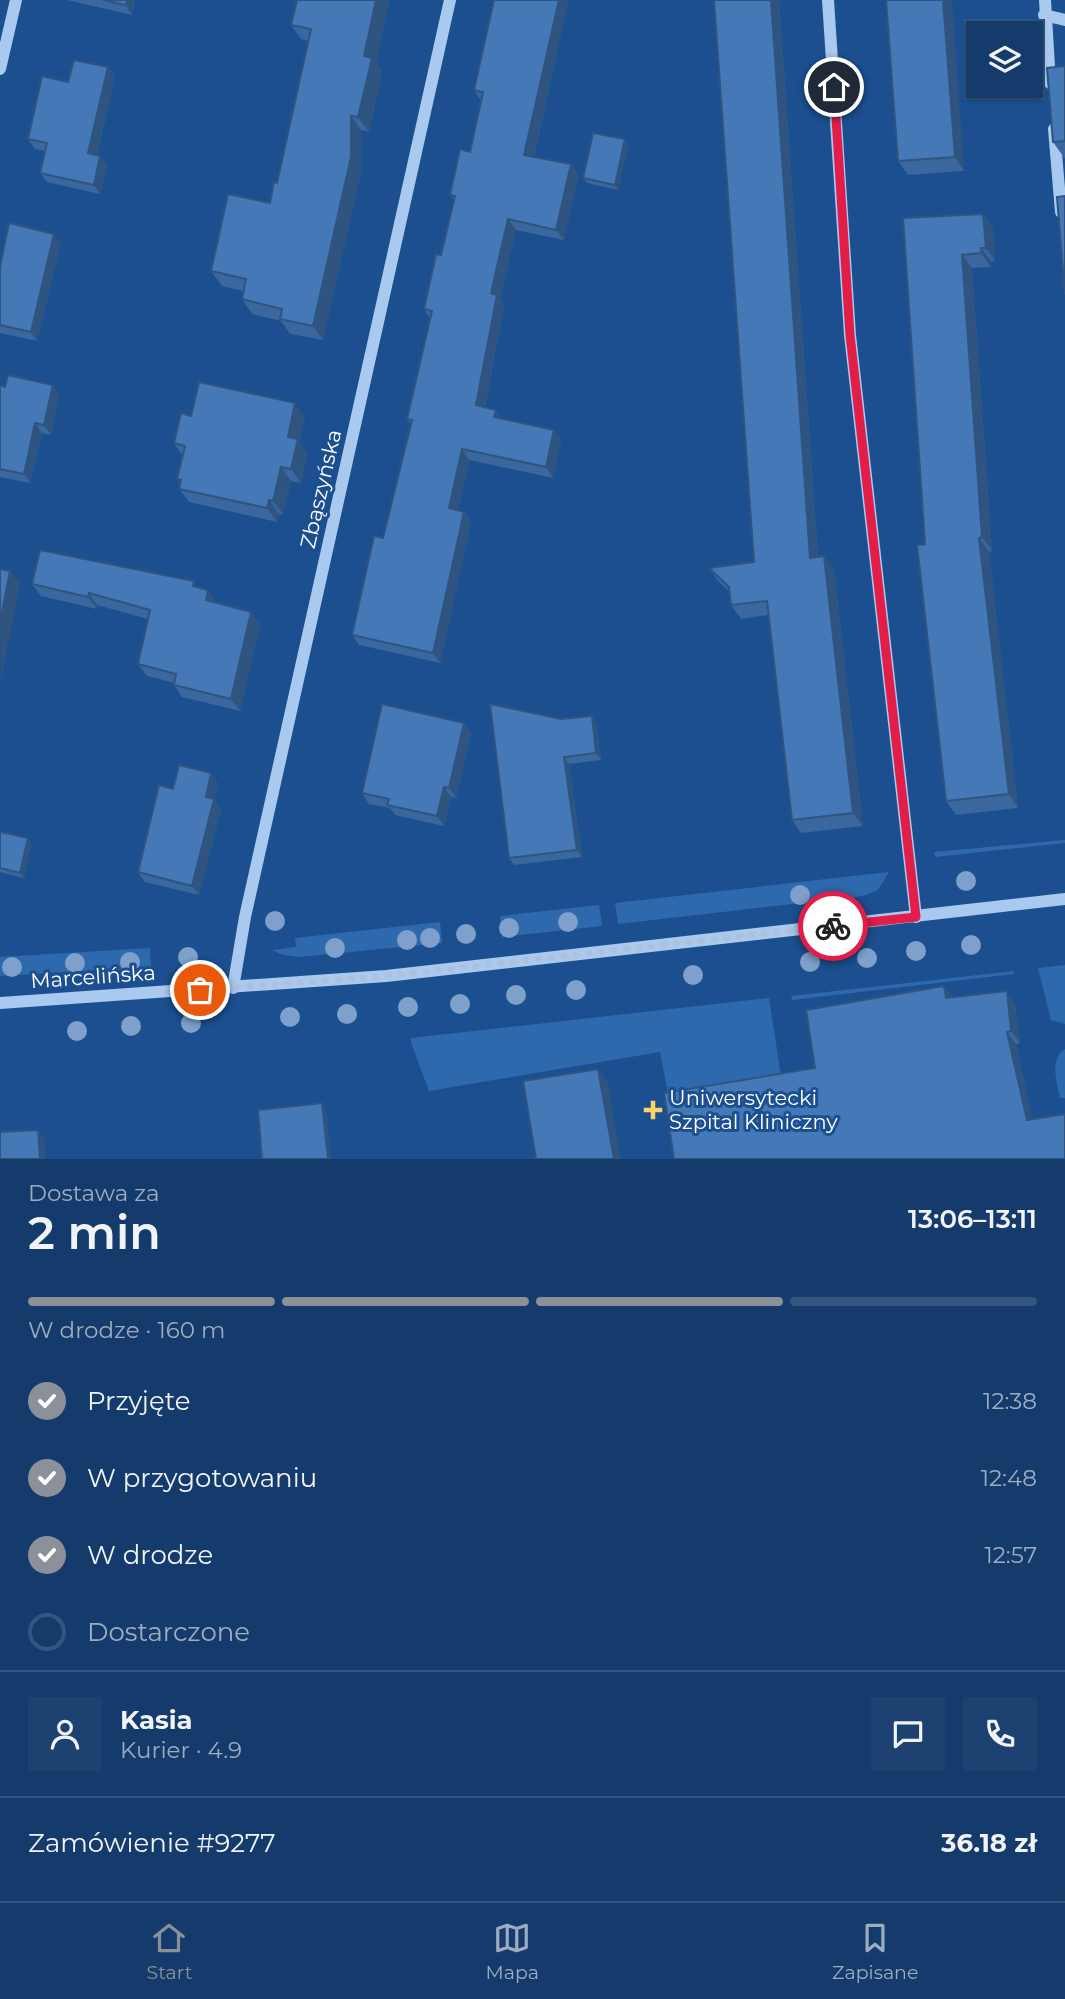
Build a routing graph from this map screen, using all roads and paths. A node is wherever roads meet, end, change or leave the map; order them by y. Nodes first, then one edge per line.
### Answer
1 (16, 0) edge
2 (450, 0) edge
3 (828, 0) edge
4 (1045, 0) edge
5 (1044, 15) junction
6 (1065, 20) edge
7 (0, 69) edge
8 (1051, 97) edge
9 (1052, 110) edge
10 (1062, 220) edge
11 (1065, 899) edge
12 (916, 917) junction
13 (233, 988) junction
14 (0, 1003) edge

1 - 7 street
2 - 13 street, Zbąszyńska
3 - 12 street
4 - 5 street
5 - 6 street
5 - 8 street
9 - 10 street
11 - 12 street, Marcelińska
12 - 13 street, Marcelińska
13 - 14 street, Marcelińska

